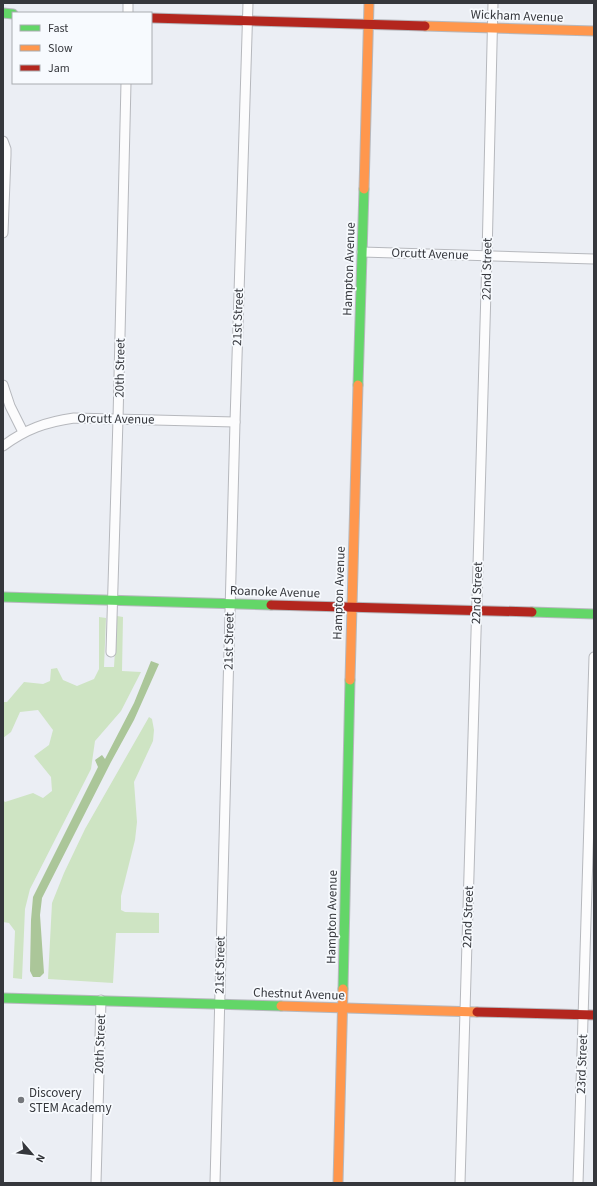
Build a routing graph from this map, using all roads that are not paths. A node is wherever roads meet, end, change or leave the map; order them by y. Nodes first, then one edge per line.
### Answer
1 (248, 3) edge
2 (369, 3) edge
3 (493, 3) edge
4 (152, 18) edge
5 (247, 21) junction
6 (369, 24) junction
7 (492, 28) junction
8 (594, 31) edge
9 (126, 84) edge
10 (3, 141) edge
11 (3, 233) edge
12 (362, 252) junction
13 (487, 256) junction
14 (594, 260) edge
15 (3, 385) edge
16 (118, 419) junction
17 (234, 422) junction
18 (23, 432) junction
19 (3, 446) edge
20 (3, 597) edge
21 (113, 600) junction
22 (230, 604) junction
23 (352, 607) junction
24 (477, 610) junction
25 (594, 614) edge
26 (111, 652) dead end
27 (594, 657) edge
28 (3, 998) edge
29 (101, 1000) junction
30 (220, 1004) junction
31 (343, 1008) junction
32 (466, 1011) junction
33 (583, 1014) junction
34 (594, 1015) edge
35 (96, 1183) edge
36 (214, 1183) edge
37 (338, 1183) edge
38 (460, 1183) edge
39 (578, 1183) edge

1 - 5 street, 21st Street
2 - 6 street, Hampton Avenue
3 - 7 street, 22nd Street
4 - 5 street, Wickham Avenue
5 - 6 street, Wickham Avenue
5 - 17 street, 21st Street
6 - 7 street, Wickham Avenue
6 - 12 street, Hampton Avenue
7 - 8 street, Wickham Avenue
7 - 13 street, 22nd Street
9 - 16 street, 20th Street
10 - 11 street
12 - 13 street, Orcutt Avenue
12 - 23 street, Hampton Avenue
13 - 14 street, Orcutt Avenue
13 - 24 street, 22nd Street
15 - 18 street
16 - 17 street, Orcutt Avenue
16 - 18 street, Orcutt Avenue
16 - 21 street, 20th Street
17 - 22 street, 21st Street
18 - 19 street, Orcutt Avenue
20 - 21 street, Roanoke Avenue
21 - 22 street, Roanoke Avenue
21 - 26 street, 20th Street
22 - 23 street, Roanoke Avenue
22 - 30 street, 21st Street
23 - 24 street, Roanoke Avenue
23 - 31 street, Hampton Avenue
24 - 25 street, Roanoke Avenue
24 - 32 street, 22nd Street
27 - 33 street, 23rd Street
28 - 29 street, Chestnut Avenue
29 - 30 street, Chestnut Avenue
29 - 35 street, 20th Street
30 - 31 street, Chestnut Avenue
30 - 36 street, 21st Street
31 - 32 street, Chestnut Avenue
31 - 37 street, Hampton Avenue
32 - 33 street, Chestnut Avenue
32 - 38 street, 22nd Street
33 - 34 street, Chestnut Avenue
33 - 39 street, 23rd Street

